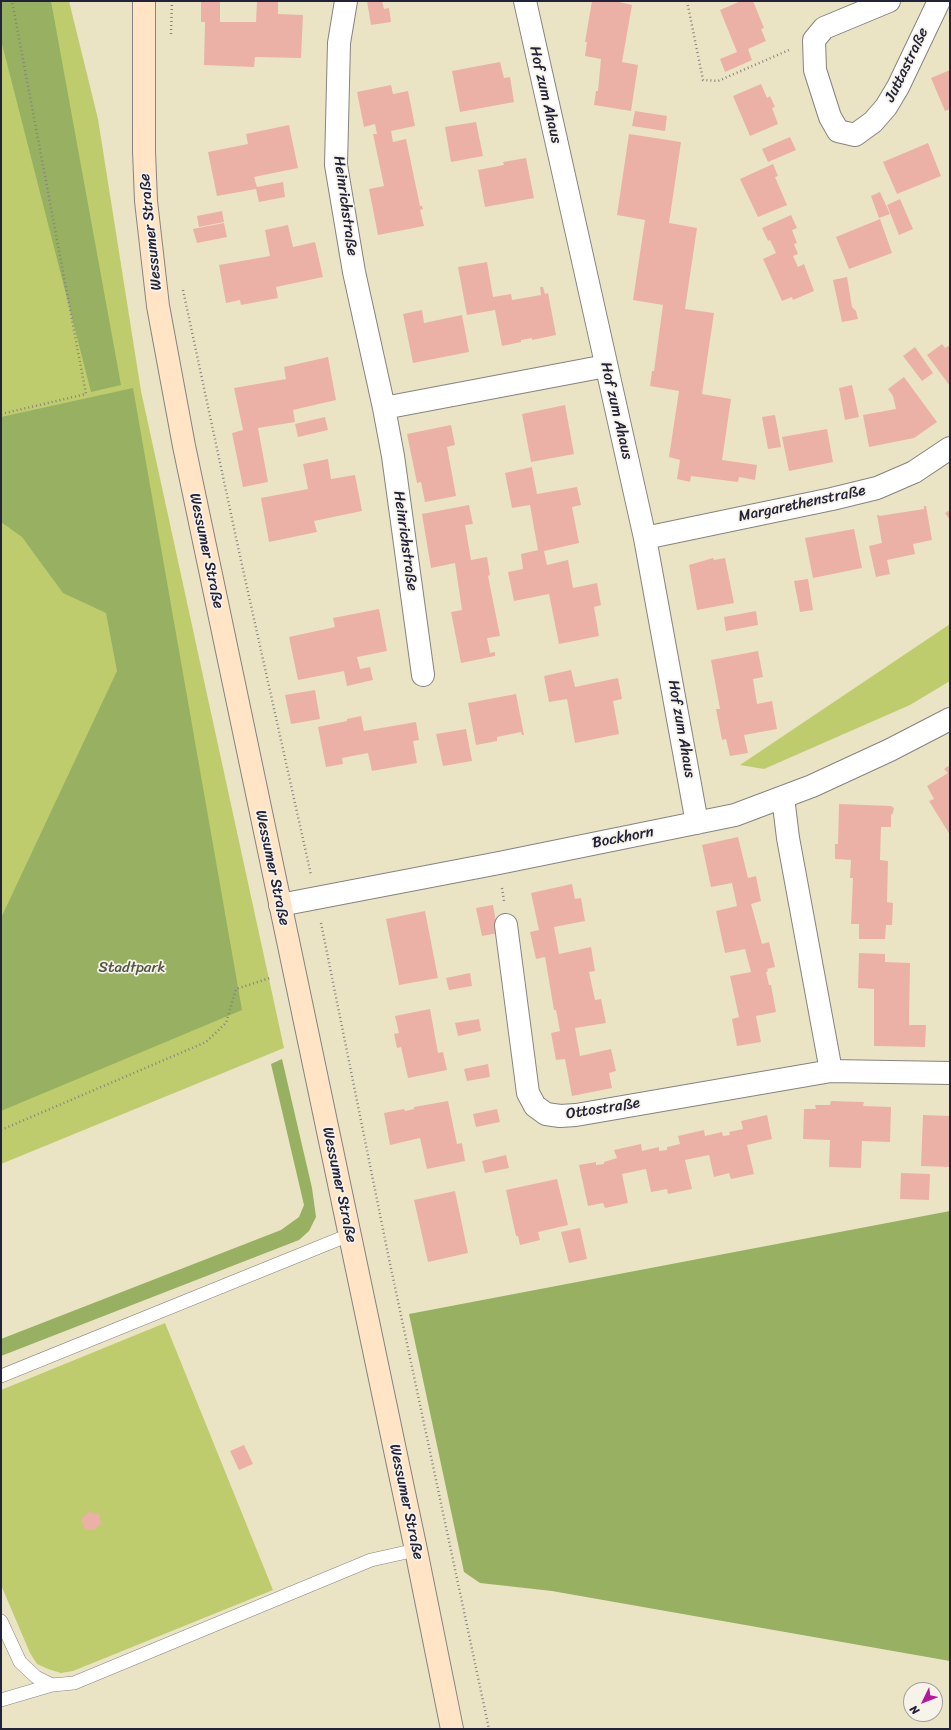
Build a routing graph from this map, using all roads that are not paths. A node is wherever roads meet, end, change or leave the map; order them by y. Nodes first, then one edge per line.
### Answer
1 (144, 1) edge
2 (346, 1) edge
3 (525, 1) edge
4 (889, 1) edge
5 (939, 1) edge
6 (606, 366) junction
7 (384, 408) junction
8 (950, 448) edge
9 (645, 538) junction
10 (423, 674) dead end
11 (950, 719) edge
12 (783, 797) junction
13 (697, 823) junction
14 (280, 906) junction
15 (506, 925) road end
16 (831, 1071) junction
17 (950, 1073) edge
18 (349, 1235) junction
19 (1, 1376) edge
20 (416, 1550) junction
21 (1, 1621) edge
22 (52, 1685) junction
23 (1, 1700) edge
24 (452, 1729) edge

1 - 14 main road, Wessumer Straße
2 - 7 street, Heinrichstraße
3 - 6 street, Hof zum Ahaus
4 - 5 street, Juttastraße
6 - 7 street
6 - 9 street, Hof zum Ahaus
7 - 10 street, Heinrichstraße
8 - 9 street, Margarethenstraße
9 - 13 street, Hof zum Ahaus
11 - 12 street, Bockhorn
12 - 13 street, Bockhorn
12 - 16 street
13 - 14 street, Bockhorn
14 - 18 main road, Wessumer Straße
15 - 16 street, Ottostraße
16 - 17 street, Ottostraße
18 - 19 lane
18 - 20 main road, Wessumer Straße
20 - 22 lane
20 - 24 main road, Wessumer Straße
21 - 22 lane
22 - 23 lane

